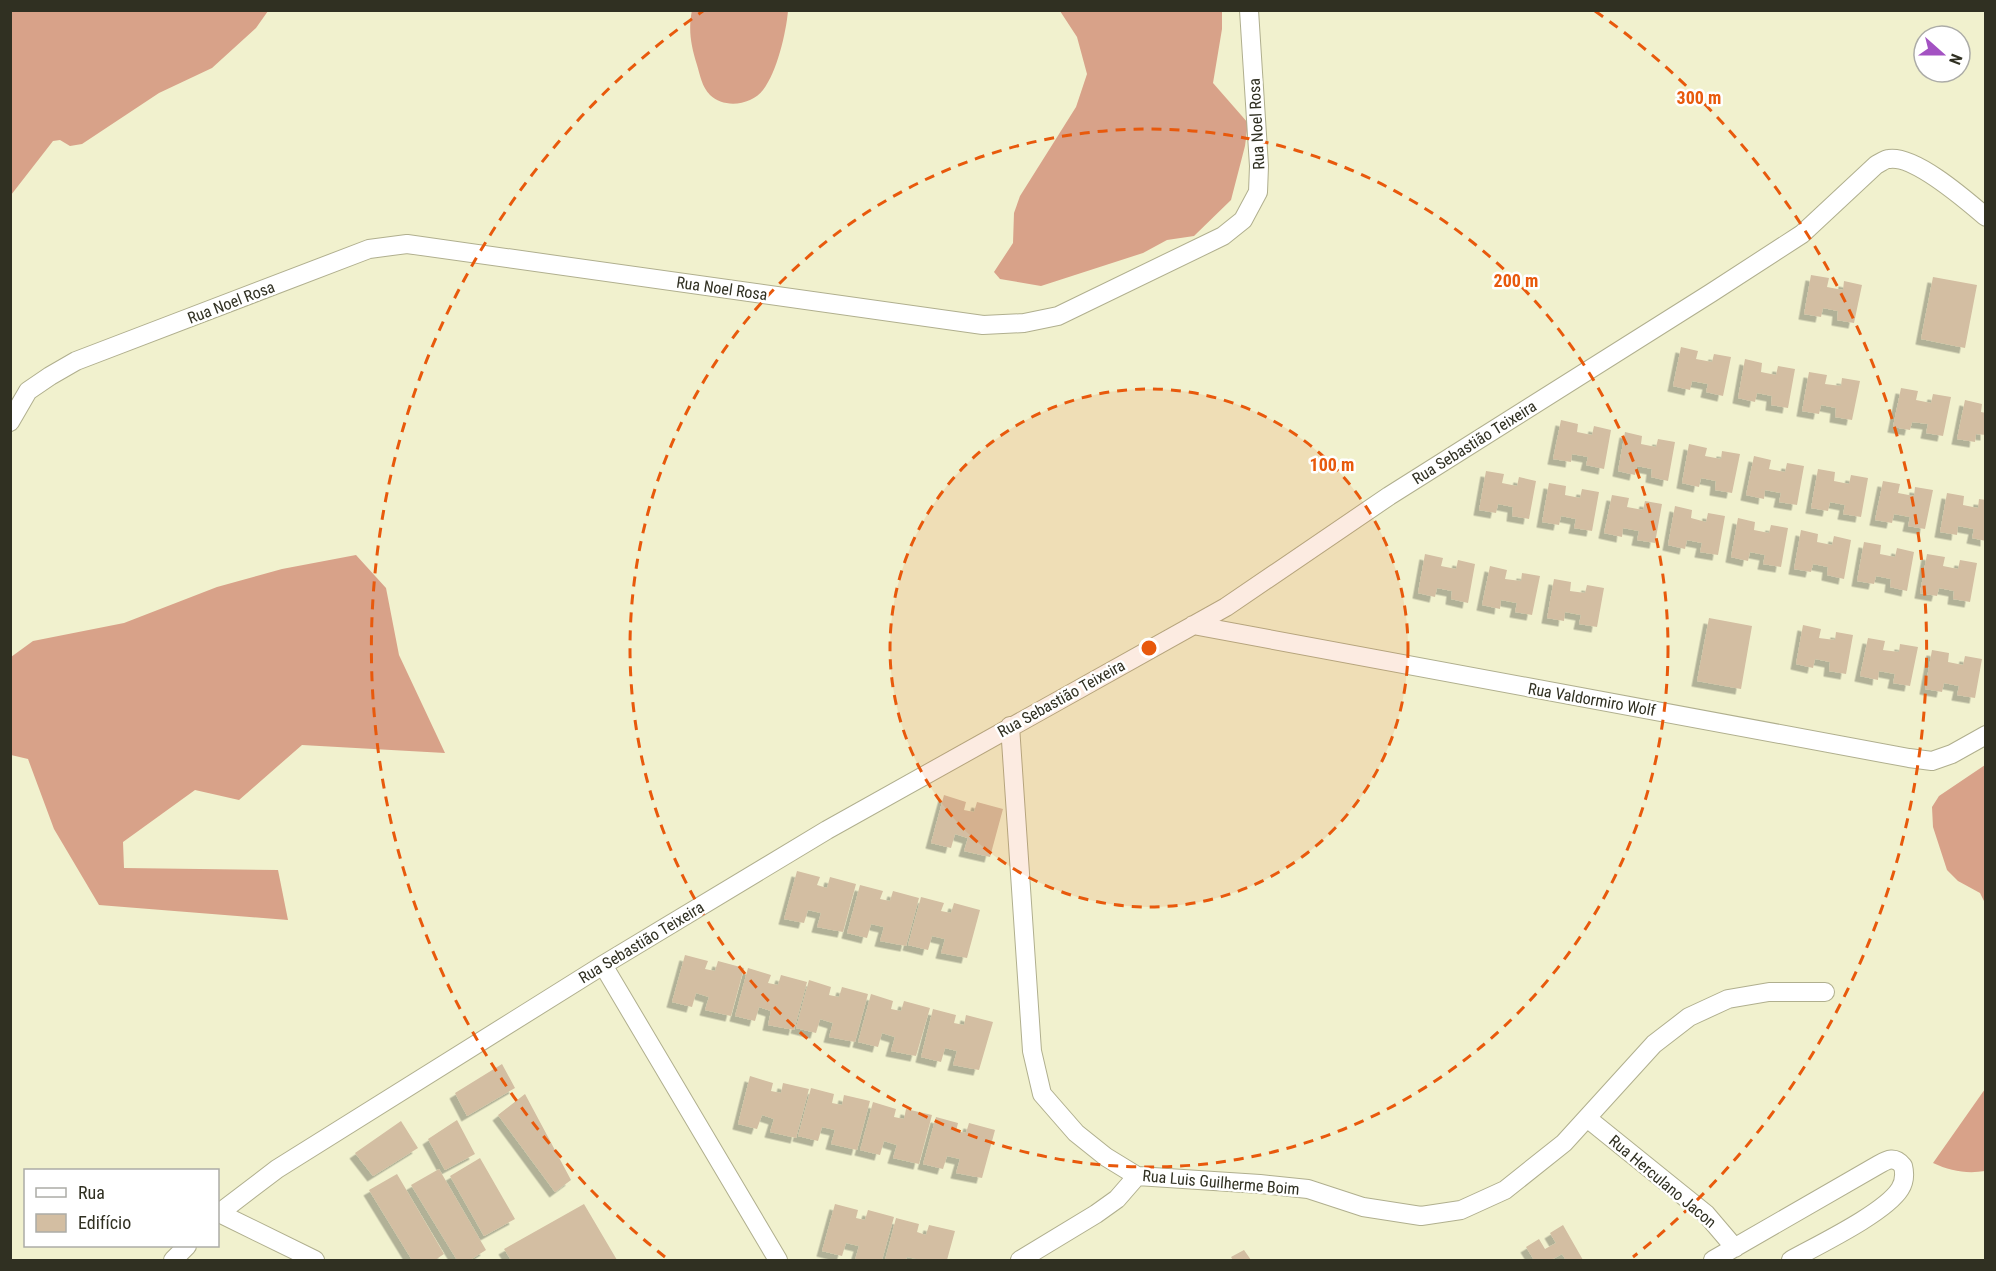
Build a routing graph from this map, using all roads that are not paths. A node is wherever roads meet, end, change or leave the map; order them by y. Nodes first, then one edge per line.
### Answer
1 (1249, 10) edge
2 (1986, 217) edge
3 (10, 422) edge
4 (1193, 625) junction
5 (1010, 726) junction
6 (1986, 735) edge
7 (603, 965) junction
8 (1825, 992) dead end
9 (1587, 1118) junction
10 (1137, 1176) junction
11 (219, 1212) edge
12 (219, 1213) edge
13 (185, 1247) edge
14 (1735, 1248) junction
15 (173, 1260) edge
16 (315, 1260) edge
17 (778, 1260) edge
18 (1020, 1260) edge
19 (1713, 1260) edge
20 (1791, 1260) edge

1 - 3 street, Rua Noel Rosa
2 - 4 street, Rua Sebastião Teixeira
4 - 5 street, Rua Sebastião Teixeira
4 - 6 street, Rua Valdormiro Wolf
5 - 7 street, Rua Sebastião Teixeira
5 - 10 street, Rua Luis Guilherme Boim
7 - 11 street, Rua Sebastião Teixeira
7 - 17 street
8 - 9 street, Rua Luis Guilherme Boim
9 - 10 street, Rua Luis Guilherme Boim
9 - 14 street, Rua Herculano Jacon
10 - 18 street
12 - 16 street
13 - 15 street
14 - 19 street
14 - 20 street

